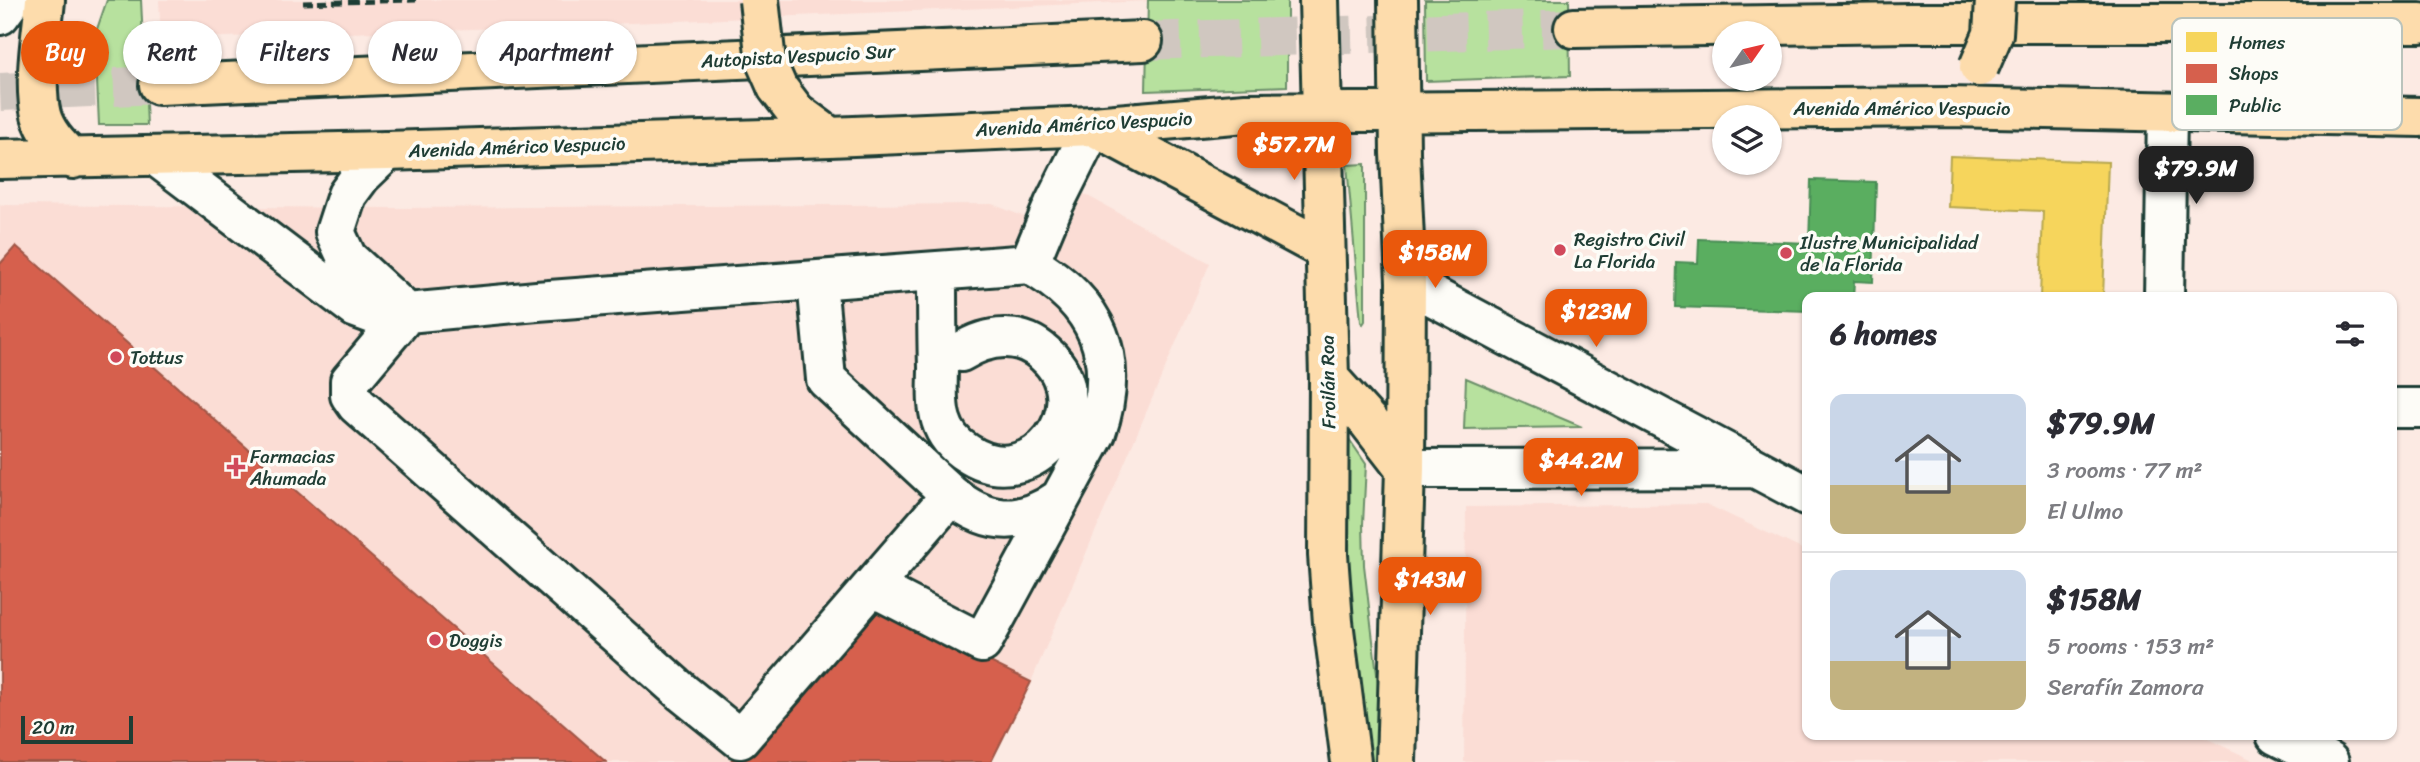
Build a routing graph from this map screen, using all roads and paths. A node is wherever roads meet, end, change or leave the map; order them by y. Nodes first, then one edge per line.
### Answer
1 (11, 0) edge
2 (45, 0) edge
3 (759, 0) edge
4 (1319, 0) edge
5 (1398, 0) edge
6 (1995, 0) edge
7 (0, 15) edge
8 (2172, 23) edge
9 (2402, 23) edge
10 (2420, 23) edge
11 (1574, 28) tunnel mouth
12 (1143, 41) tunnel mouth
13 (159, 85) tunnel mouth
14 (1948, 107) junction
15 (1400, 111) junction
16 (1322, 112) junction
17 (2168, 113) junction
18 (2172, 113) edge
19 (2402, 117) edge
20 (2420, 117) edge
21 (1093, 126) junction
22 (830, 137) junction
23 (387, 151) junction
24 (157, 157) junction
25 (0, 159) edge
26 (73, 159) junction
27 (1325, 250) junction
28 (1029, 264) junction
29 (937, 271) junction
30 (817, 281) junction
31 (1406, 282) junction
32 (2164, 292) edge
33 (407, 313) junction
34 (961, 352) dead end
35 (1329, 378) junction
36 (2397, 408) edge
37 (2420, 408) edge
38 (1758, 468) junction
39 (1405, 469) junction
40 (1802, 493) edge
41 (951, 495) junction
42 (1058, 500) junction
43 (873, 587) junction
44 (2286, 740) edge
45 (1351, 762) edge
46 (1396, 762) edge
47 (2329, 762) edge

1 - 7 street
2 - 26 main road
3 - 22 main road, bridge
4 - 16 main road, Froilán Roa
5 - 15 main road
6 - 14 main road, bridge
8 - 11 main road
9 - 10 main road
12 - 13 main road, Autopista Vespucio Sur
14 - 15 main road, Avenida Américo Vespucio
14 - 17 main road, Avenida Américo Vespucio
15 - 16 main road, Avenida Américo Vespucio
15 - 31 main road
16 - 21 main road, Avenida Américo Vespucio
16 - 27 main road, Froilán Roa
17 - 18 main road, Avenida Américo Vespucio
17 - 32 street
19 - 20 main road, Avenida Américo Vespucio
21 - 22 main road, Avenida Américo Vespucio
21 - 27 main road
21 - 28 street
22 - 23 main road, Avenida Américo Vespucio
23 - 24 main road, Avenida Américo Vespucio
23 - 33 street
24 - 26 main road, Avenida Américo Vespucio
24 - 33 street
25 - 26 main road, Avenida Américo Vespucio
27 - 35 main road, Froilán Roa
28 - 29 street
28 - 42 street
29 - 30 street
29 - 34 street
30 - 33 street
30 - 41 street
31 - 38 street
31 - 39 main road
33 - 43 street
35 - 39 main road
35 - 45 main road, Froilán Roa
36 - 37 street
38 - 39 street
38 - 40 street
39 - 46 main road
41 - 42 street
41 - 43 street
42 - 43 street
44 - 47 street

